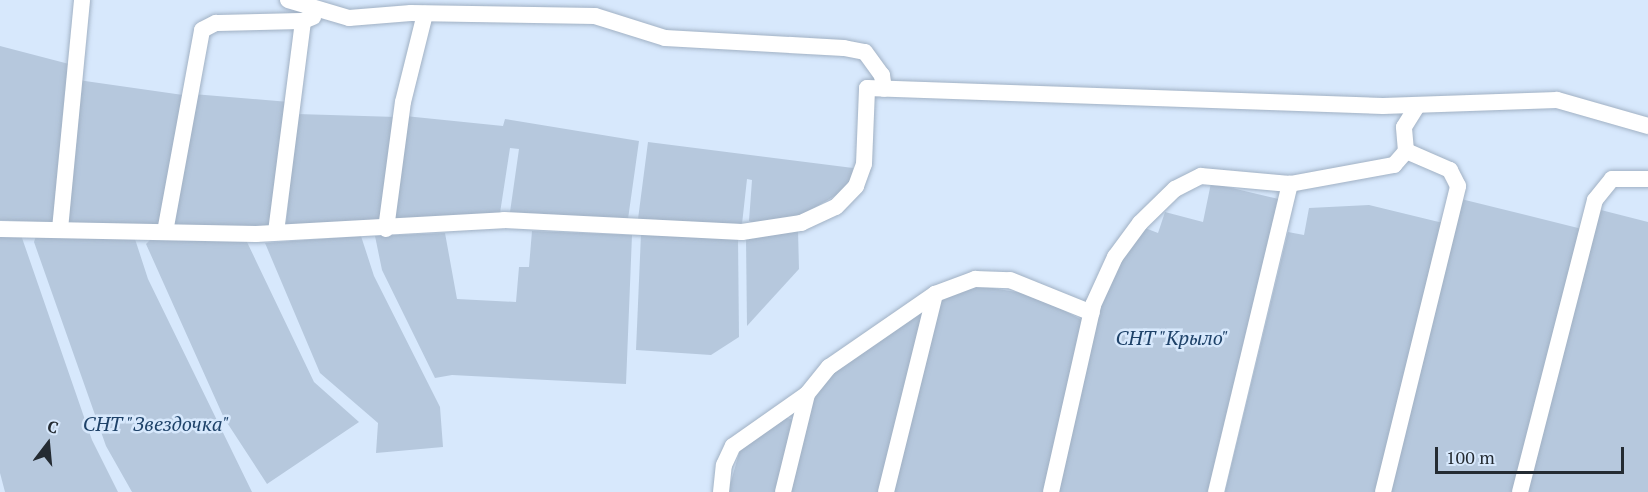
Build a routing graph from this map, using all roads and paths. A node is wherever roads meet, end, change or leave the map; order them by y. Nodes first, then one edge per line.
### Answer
1 (82, 0) edge
2 (288, 0) edge
3 (325, 12) junction
4 (425, 14) junction
5 (303, 21) junction
6 (884, 89) junction
7 (1418, 105) junction
8 (1383, 106) junction
9 (1648, 126) edge
10 (1404, 127) junction
11 (1406, 151) junction
12 (1648, 179) edge
13 (1290, 184) junction
14 (0, 229) edge
15 (386, 229) junction
16 (60, 230) junction
17 (165, 232) junction
18 (276, 232) junction
19 (935, 294) junction
20 (1092, 313) junction
21 (807, 394) junction
22 (721, 492) edge
23 (783, 492) edge
24 (886, 492) edge
25 (1051, 492) edge
26 (1216, 492) edge
27 (1383, 492) edge
28 (1520, 492) edge

1 - 16 street
2 - 3 street
3 - 4 street
3 - 5 street
4 - 6 street
4 - 15 street
5 - 17 street
5 - 18 street
6 - 8 street
6 - 15 street
7 - 8 street
7 - 9 street
7 - 10 street
8 - 10 street
10 - 11 street
11 - 13 street
11 - 27 street
12 - 28 street
13 - 20 street
13 - 26 street
14 - 16 street
15 - 18 street
16 - 17 street
17 - 18 street
19 - 20 street
19 - 21 street
19 - 24 street
20 - 25 street
21 - 22 street
21 - 23 street

